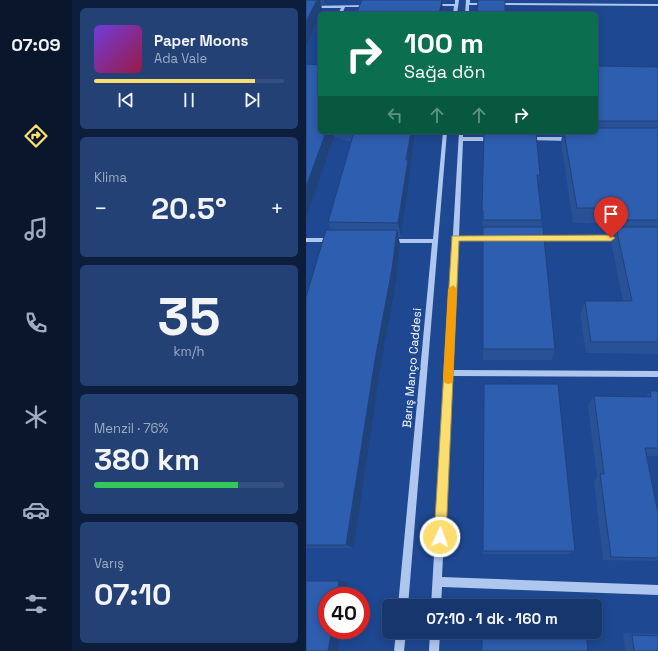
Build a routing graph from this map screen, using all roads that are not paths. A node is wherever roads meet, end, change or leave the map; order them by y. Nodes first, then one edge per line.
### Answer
1 (356, 0) edge
2 (626, 0) edge
3 (457, 2) edge
4 (468, 2) edge
5 (433, 5) edge
6 (629, 5) junction
7 (658, 5) edge
8 (343, 6) junction
9 (353, 6) junction
10 (369, 6) edge
11 (306, 7) edge
12 (341, 12) edge
13 (456, 12) edge
14 (467, 12) edge
15 (445, 134) edge
16 (460, 135) edge
17 (500, 139) edge
18 (524, 139) edge
19 (579, 139) edge
20 (455, 238) junction
21 (502, 238) edge
22 (525, 238) edge
23 (627, 238) edge
24 (306, 240) edge
25 (336, 240) edge
26 (382, 241) edge
27 (436, 241) junction
28 (448, 373) junction
29 (658, 374) edge
30 (437, 582) junction
31 (658, 590) edge
32 (404, 599) edge
33 (436, 599) edge
34 (400, 639) edge
35 (435, 639) edge
36 (399, 651) edge
37 (434, 651) edge

1 - 9 street
2 - 6 street
3 - 5 street
3 - 13 street
4 - 6 street
4 - 14 street
6 - 7 street
8 - 9 street
8 - 11 street
8 - 12 street
9 - 10 street
15 - 27 street, Barış Manço Caddesi
16 - 17 street
16 - 20 street
18 - 19 street
20 - 21 street
20 - 28 street
22 - 23 street
24 - 25 street
26 - 27 street
27 - 32 street, Barış Manço Caddesi
28 - 29 street
28 - 30 street
30 - 31 street
30 - 33 street
34 - 36 street
35 - 37 street

